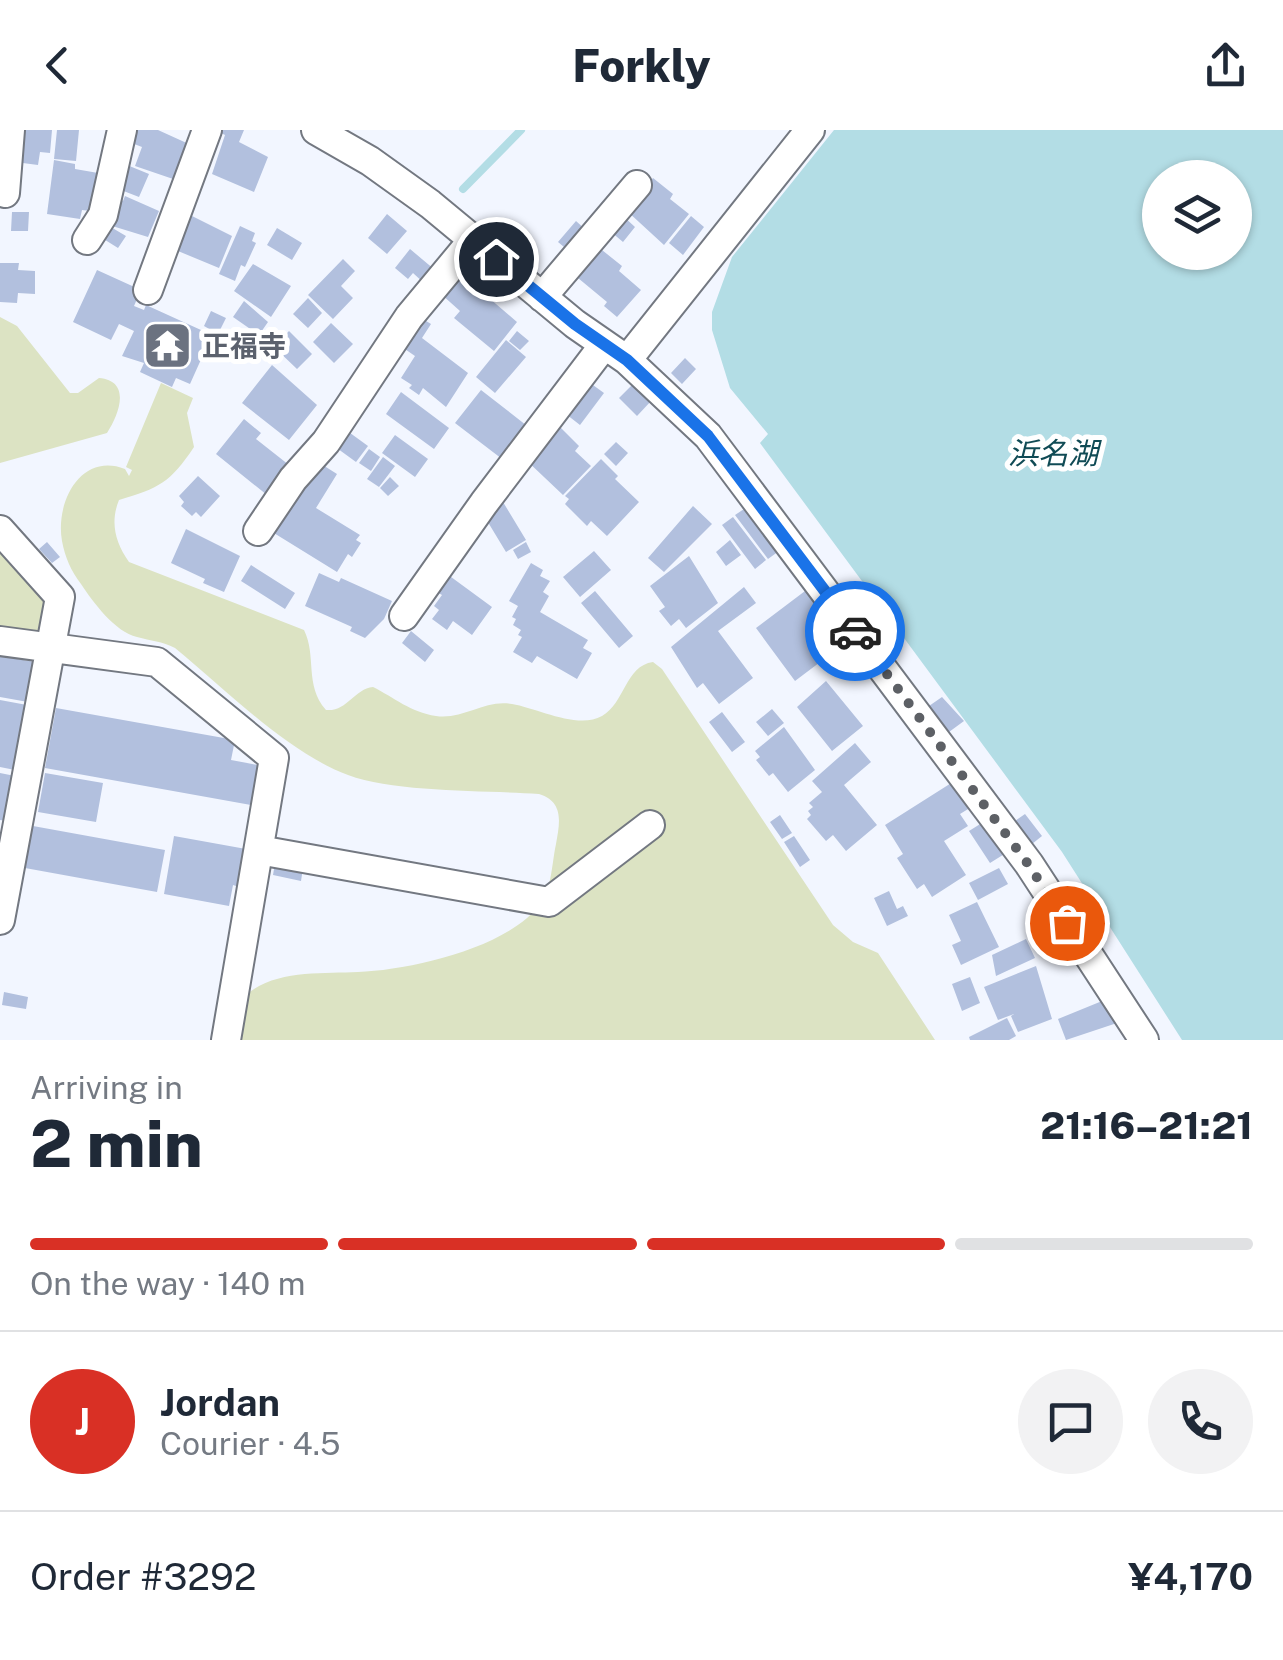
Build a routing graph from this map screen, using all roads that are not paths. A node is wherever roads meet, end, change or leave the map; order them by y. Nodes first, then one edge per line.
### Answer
1 (10, 130) edge
2 (122, 130) edge
3 (207, 130) edge
4 (316, 130) edge
5 (810, 130) edge
6 (637, 186) dead end
7 (5, 193) dead end
8 (87, 240) dead end
9 (473, 240) junction
10 (148, 290) dead end
11 (542, 297) junction
12 (616, 353) junction
13 (0, 530) edge
14 (258, 530) dead end
15 (404, 616) dead end
16 (0, 640) edge
17 (50, 650) junction
18 (650, 825) dead end
19 (259, 850) junction
20 (0, 920) edge
21 (226, 1040) edge
22 (1144, 1040) edge

1 - 7 street
2 - 8 street
3 - 10 street
4 - 9 street
5 - 12 street
6 - 11 street
9 - 11 street
9 - 14 street
11 - 12 street
12 - 15 street
12 - 22 street
13 - 17 street
16 - 17 street
17 - 19 street
17 - 20 street
18 - 19 street
19 - 21 street

